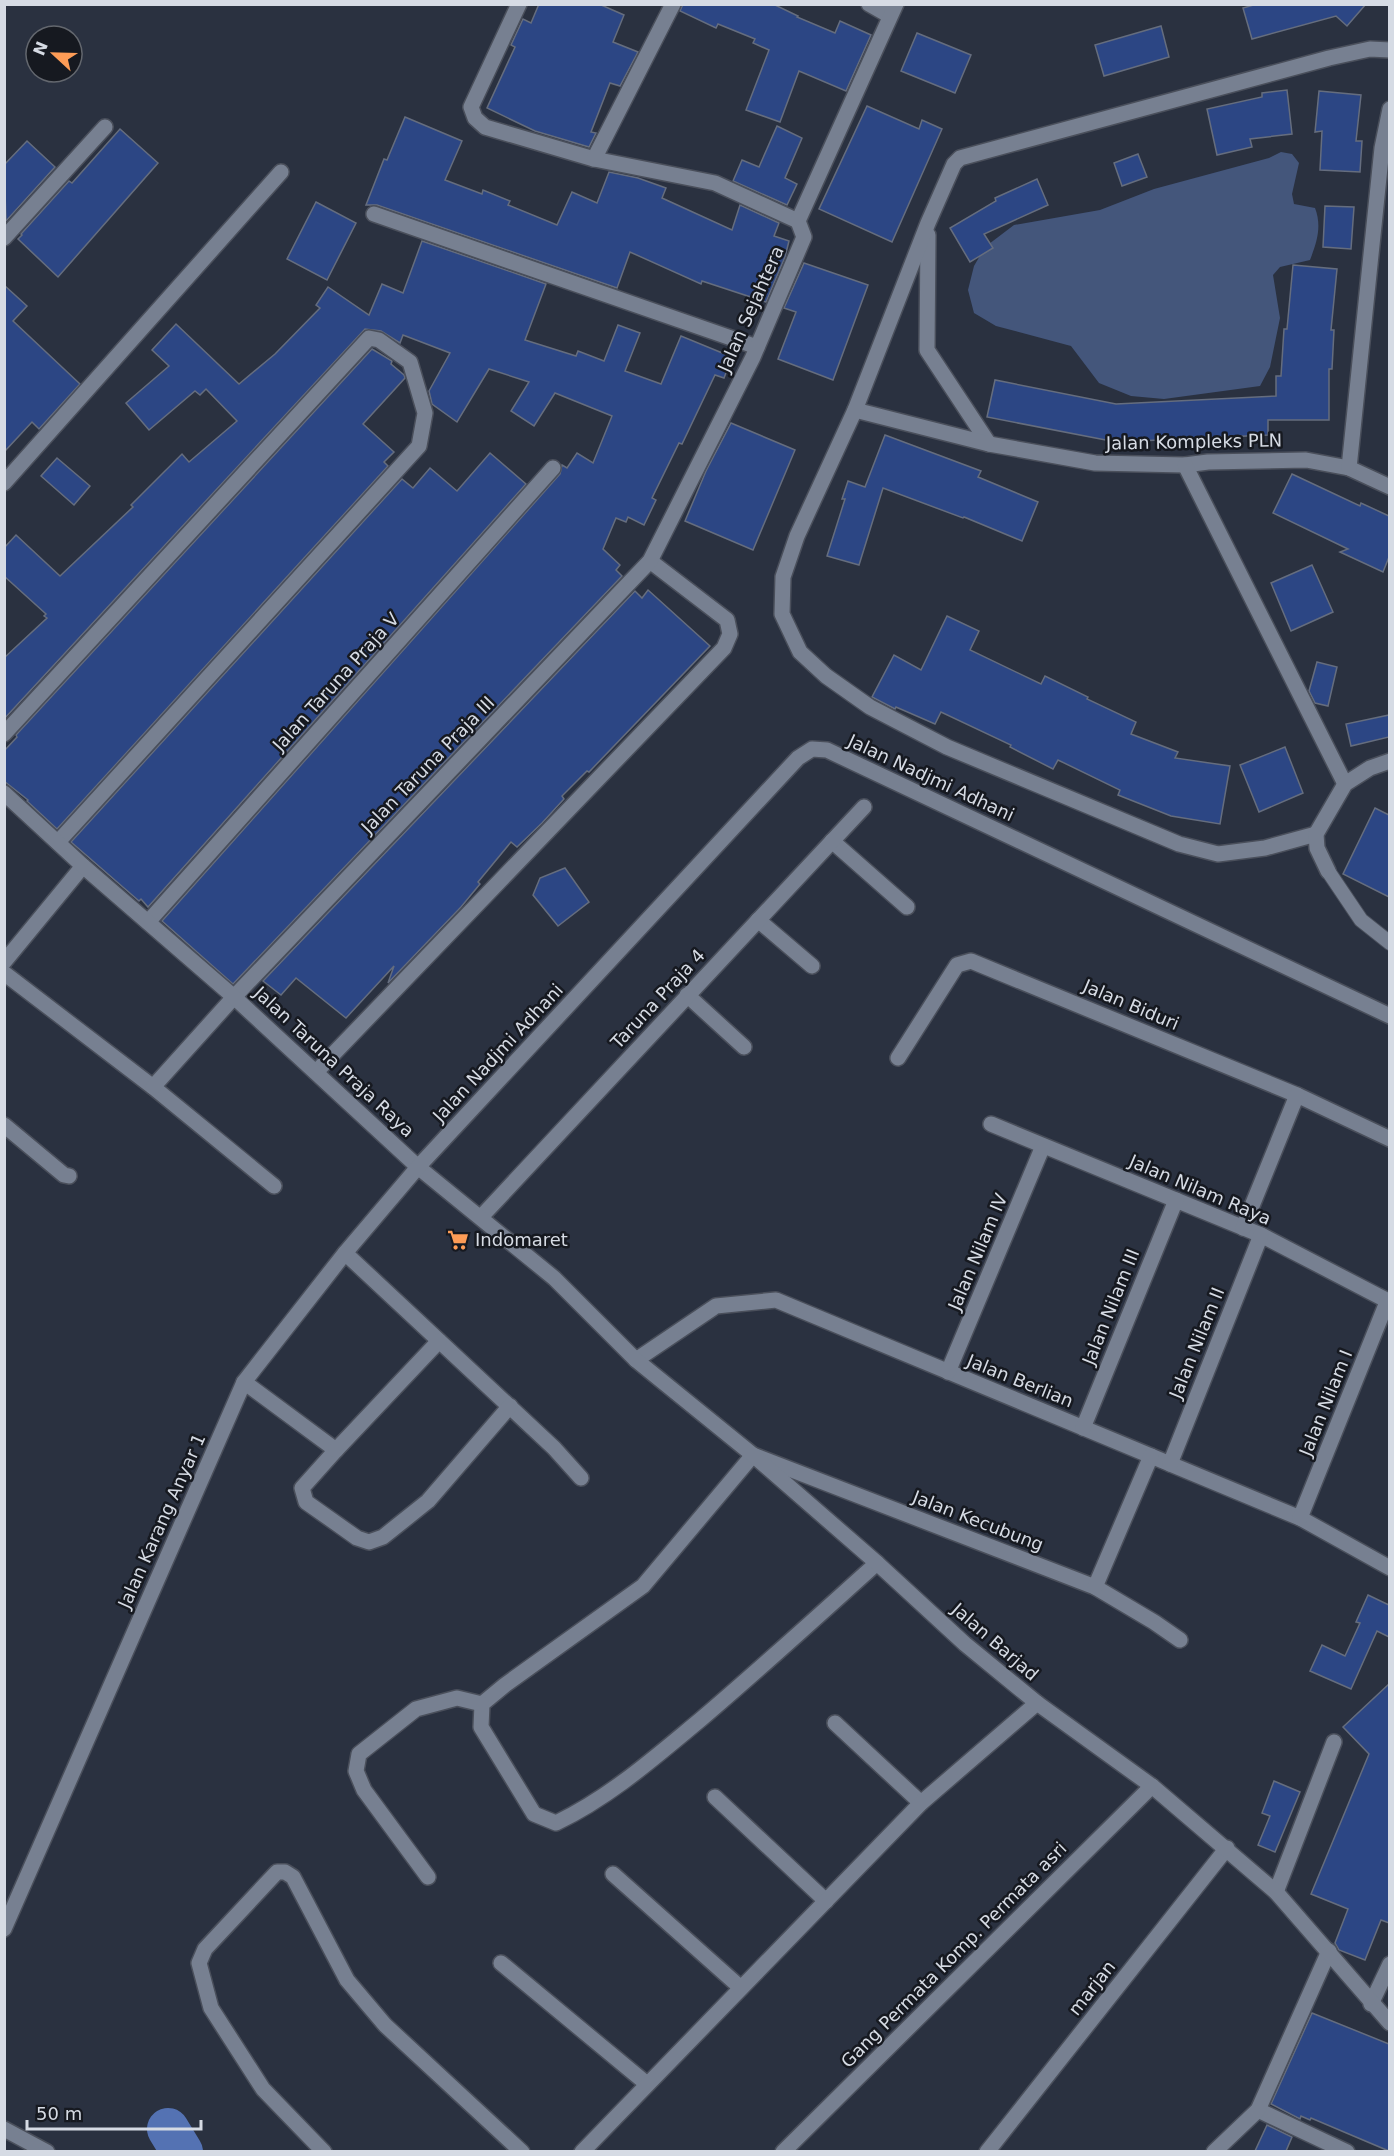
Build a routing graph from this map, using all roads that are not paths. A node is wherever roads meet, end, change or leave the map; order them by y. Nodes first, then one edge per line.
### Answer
1 (519, 4) edge
2 (869, 4) edge
3 (673, 5) edge
4 (893, 10) edge
5 (1389, 50) edge
6 (1389, 109) edge
7 (105, 127) dead end
8 (594, 159) junction
9 (281, 172) dead end
10 (374, 214) dead end
11 (798, 221) junction
12 (928, 224) junction
13 (4, 238) edge
14 (757, 347) junction
15 (855, 410) junction
16 (989, 444) junction
17 (1185, 465) junction
18 (553, 468) dead end
19 (1349, 468) junction
20 (4, 483) edge
21 (1389, 487) edge
22 (650, 561) junction
23 (4, 734) edge
24 (1389, 761) edge
25 (1345, 784) junction
26 (4, 793) edge
27 (864, 807) dead end
28 (1316, 834) junction
29 (832, 841) junction
30 (58, 842) junction
31 (83, 866) junction
32 (1329, 871) joint
33 (907, 907) dead end
34 (758, 920) junction
35 (148, 922) junction
36 (1389, 942) edge
37 (4, 962) edge
38 (812, 966) dead end
39 (4, 973) edge
40 (687, 995) junction
41 (234, 997) junction
42 (1389, 1016) edge
43 (744, 1047) dead end
44 (898, 1058) dead end
45 (316, 1072) junction
46 (153, 1087) junction
47 (1296, 1095) junction
48 (991, 1124) dead end
49 (4, 1125) edge
50 (1389, 1139) edge
51 (1043, 1146) junction
52 (418, 1167) junction
53 (69, 1176) dead end
54 (274, 1186) dead end
55 (1176, 1200) junction
56 (481, 1217) junction
57 (1243, 1228) junction
58 (1262, 1235) junction
59 (345, 1253) junction
60 (1388, 1302) edge
61 (439, 1341) junction
62 (636, 1360) junction
63 (948, 1372) junction
64 (244, 1382) junction
65 (510, 1406) junction
66 (1083, 1428) junction
67 (336, 1450) junction
68 (753, 1455) junction
69 (1151, 1456) junction
70 (1170, 1464) junction
71 (581, 1478) dead end
72 (1300, 1518) junction
73 (877, 1563) junction
74 (1389, 1568) edge
75 (1095, 1587) junction
76 (1180, 1640) dead end
77 (1037, 1703) junction
78 (482, 1704) junction
79 (835, 1723) dead end
80 (1334, 1742) dead end
81 (1152, 1786) junction
82 (715, 1797) dead end
83 (921, 1803) junction
84 (1227, 1848) junction
85 (613, 1874) dead end
86 (428, 1876) dead end
87 (1276, 1892) junction
88 (826, 1901) junction
89 (4, 1929) edge
90 (1329, 1951) junction
91 (501, 1963) dead end
92 (1389, 1964) edge
93 (741, 1988) junction
94 (1371, 2004) junction
95 (1389, 2023) edge
96 (647, 2084) junction
97 (1258, 2110) junction
98 (4, 2128) edge
99 (1322, 2146) edge
100 (47, 2151) edge
101 (324, 2151) edge
102 (522, 2151) edge
103 (582, 2151) edge
104 (783, 2151) edge
105 (987, 2151) edge
106 (1214, 2151) edge
107 (1347, 2151) edge

1 - 8 street
2 - 4 street
3 - 8 street
4 - 11 street, Jalan Sejahtera
5 - 12 street
6 - 19 street
7 - 13 street
8 - 11 street
9 - 20 street
10 - 14 street
11 - 14 street, Jalan Sejahtera
12 - 15 street
12 - 16 street
14 - 22 street, Jalan Sejahtera
15 - 16 street, Jalan Kompleks PLN
15 - 28 street
16 - 17 street, Jalan Kompleks PLN
17 - 19 street, Jalan Kompleks PLN
17 - 25 street
18 - 35 street, Jalan Taruna Praja V
19 - 21 street, Jalan Kompleks PLN
22 - 41 street, Jalan Taruna Praja III
22 - 45 street
23 - 30 street
24 - 25 street
25 - 28 street
26 - 30 street, Jalan Taruna Praja Raya
27 - 29 street, Taruna Praja 4
28 - 32 street
29 - 33 street
29 - 34 street, Taruna Praja 4
30 - 31 street, Jalan Taruna Praja Raya
31 - 35 street, Jalan Taruna Praja Raya
31 - 37 street
32 - 36 lane
34 - 38 street
34 - 40 street, Taruna Praja 4
35 - 41 street, Jalan Taruna Praja Raya
39 - 46 street
40 - 43 street
40 - 56 street, Taruna Praja 4
41 - 45 street, Jalan Taruna Praja Raya
41 - 46 street, Jalan Taruna Praja III
42 - 52 street, Jalan Nadjmi Adhani
44 - 47 street, Jalan Biduri
45 - 52 street, Jalan Taruna Praja Raya
46 - 54 street
47 - 50 street, Jalan Biduri
47 - 57 street
48 - 51 street, Jalan Nilam Raya
49 - 53 street
51 - 55 street, Jalan Nilam Raya
51 - 63 street, Jalan Nilam IV
52 - 56 street, Jalan Taruna Praja Raya
52 - 59 street, Jalan Karang Anyar 1
55 - 57 street, Jalan Nilam Raya
55 - 66 street, Jalan Nilam III
56 - 62 street, Jalan Taruna Praja Raya
57 - 58 street, Jalan Nilam Raya
58 - 60 street, Jalan Nilam Raya
58 - 70 street, Jalan Nilam II
59 - 61 street
59 - 64 street, Jalan Karang Anyar 1
60 - 72 street, Jalan Nilam I
61 - 65 street
61 - 67 street
62 - 63 street, Jalan Berlian
62 - 68 street, Jalan Barjad
63 - 66 street, Jalan Berlian
64 - 67 street
64 - 89 street, Jalan Karang Anyar 1
65 - 67 street
65 - 71 street
66 - 69 street, Jalan Berlian
68 - 73 street, Jalan Barjad
68 - 75 street, Jalan Kecubung
68 - 78 street
69 - 70 street, Jalan Berlian
69 - 75 street
70 - 72 street, Jalan Berlian
72 - 74 street, Jalan Berlian
73 - 77 street, Jalan Barjad
73 - 78 street
75 - 76 street, Jalan Kecubung
77 - 81 street, Jalan Barjad
77 - 83 street
78 - 86 street
79 - 83 street
80 - 87 street
81 - 84 street, Jalan Barjad
81 - 104 street, Gang Permata Komp. Permata asri
82 - 88 street
83 - 88 street
84 - 87 street, Jalan Barjad
84 - 105 street, marjan
85 - 93 street
87 - 90 street, Jalan Barjad
88 - 93 street
90 - 94 street, Jalan Barjad
90 - 97 street
91 - 96 street
92 - 94 street
93 - 96 street
94 - 95 street, Jalan Barjad
96 - 103 street
97 - 99 street
97 - 106 street
98 - 100 street
99 - 107 street
101 - 102 street

